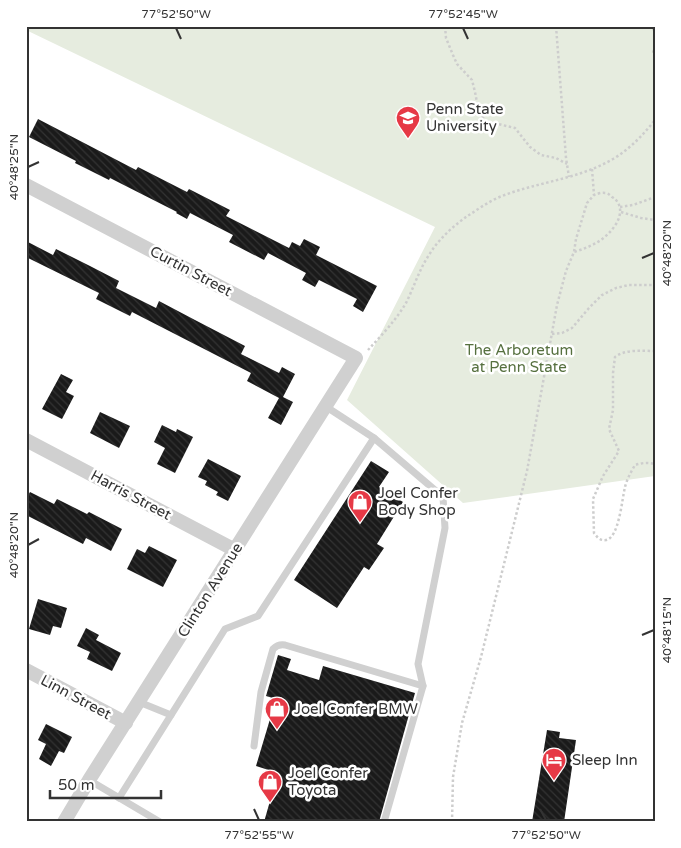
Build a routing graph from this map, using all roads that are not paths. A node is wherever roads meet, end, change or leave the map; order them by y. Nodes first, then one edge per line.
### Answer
1 (26, 185) edge
2 (356, 358) joint
3 (325, 406) junction
4 (374, 438) junction
5 (26, 440) edge
6 (235, 550) junction
7 (26, 670) edge
8 (423, 686) junction
9 (139, 702) junction
10 (171, 715) junction
11 (126, 723) junction
12 (254, 746) dead end
13 (89, 780) junction
14 (118, 798) junction
15 (64, 822) edge
16 (160, 822) edge
17 (384, 822) edge

1 - 2 street, Curtin Street
2 - 3 street, Clinton Avenue
3 - 4 lane
3 - 6 street, Clinton Avenue
4 - 8 lane
4 - 10 lane
5 - 6 street, Harris Street
6 - 9 street, Clinton Avenue
7 - 11 street, Linn Street
8 - 12 lane
8 - 17 lane
9 - 10 lane
9 - 11 street, Clinton Avenue
10 - 14 lane
11 - 13 street, Clinton Avenue
13 - 14 lane
13 - 15 street, Clinton Avenue
14 - 16 lane

